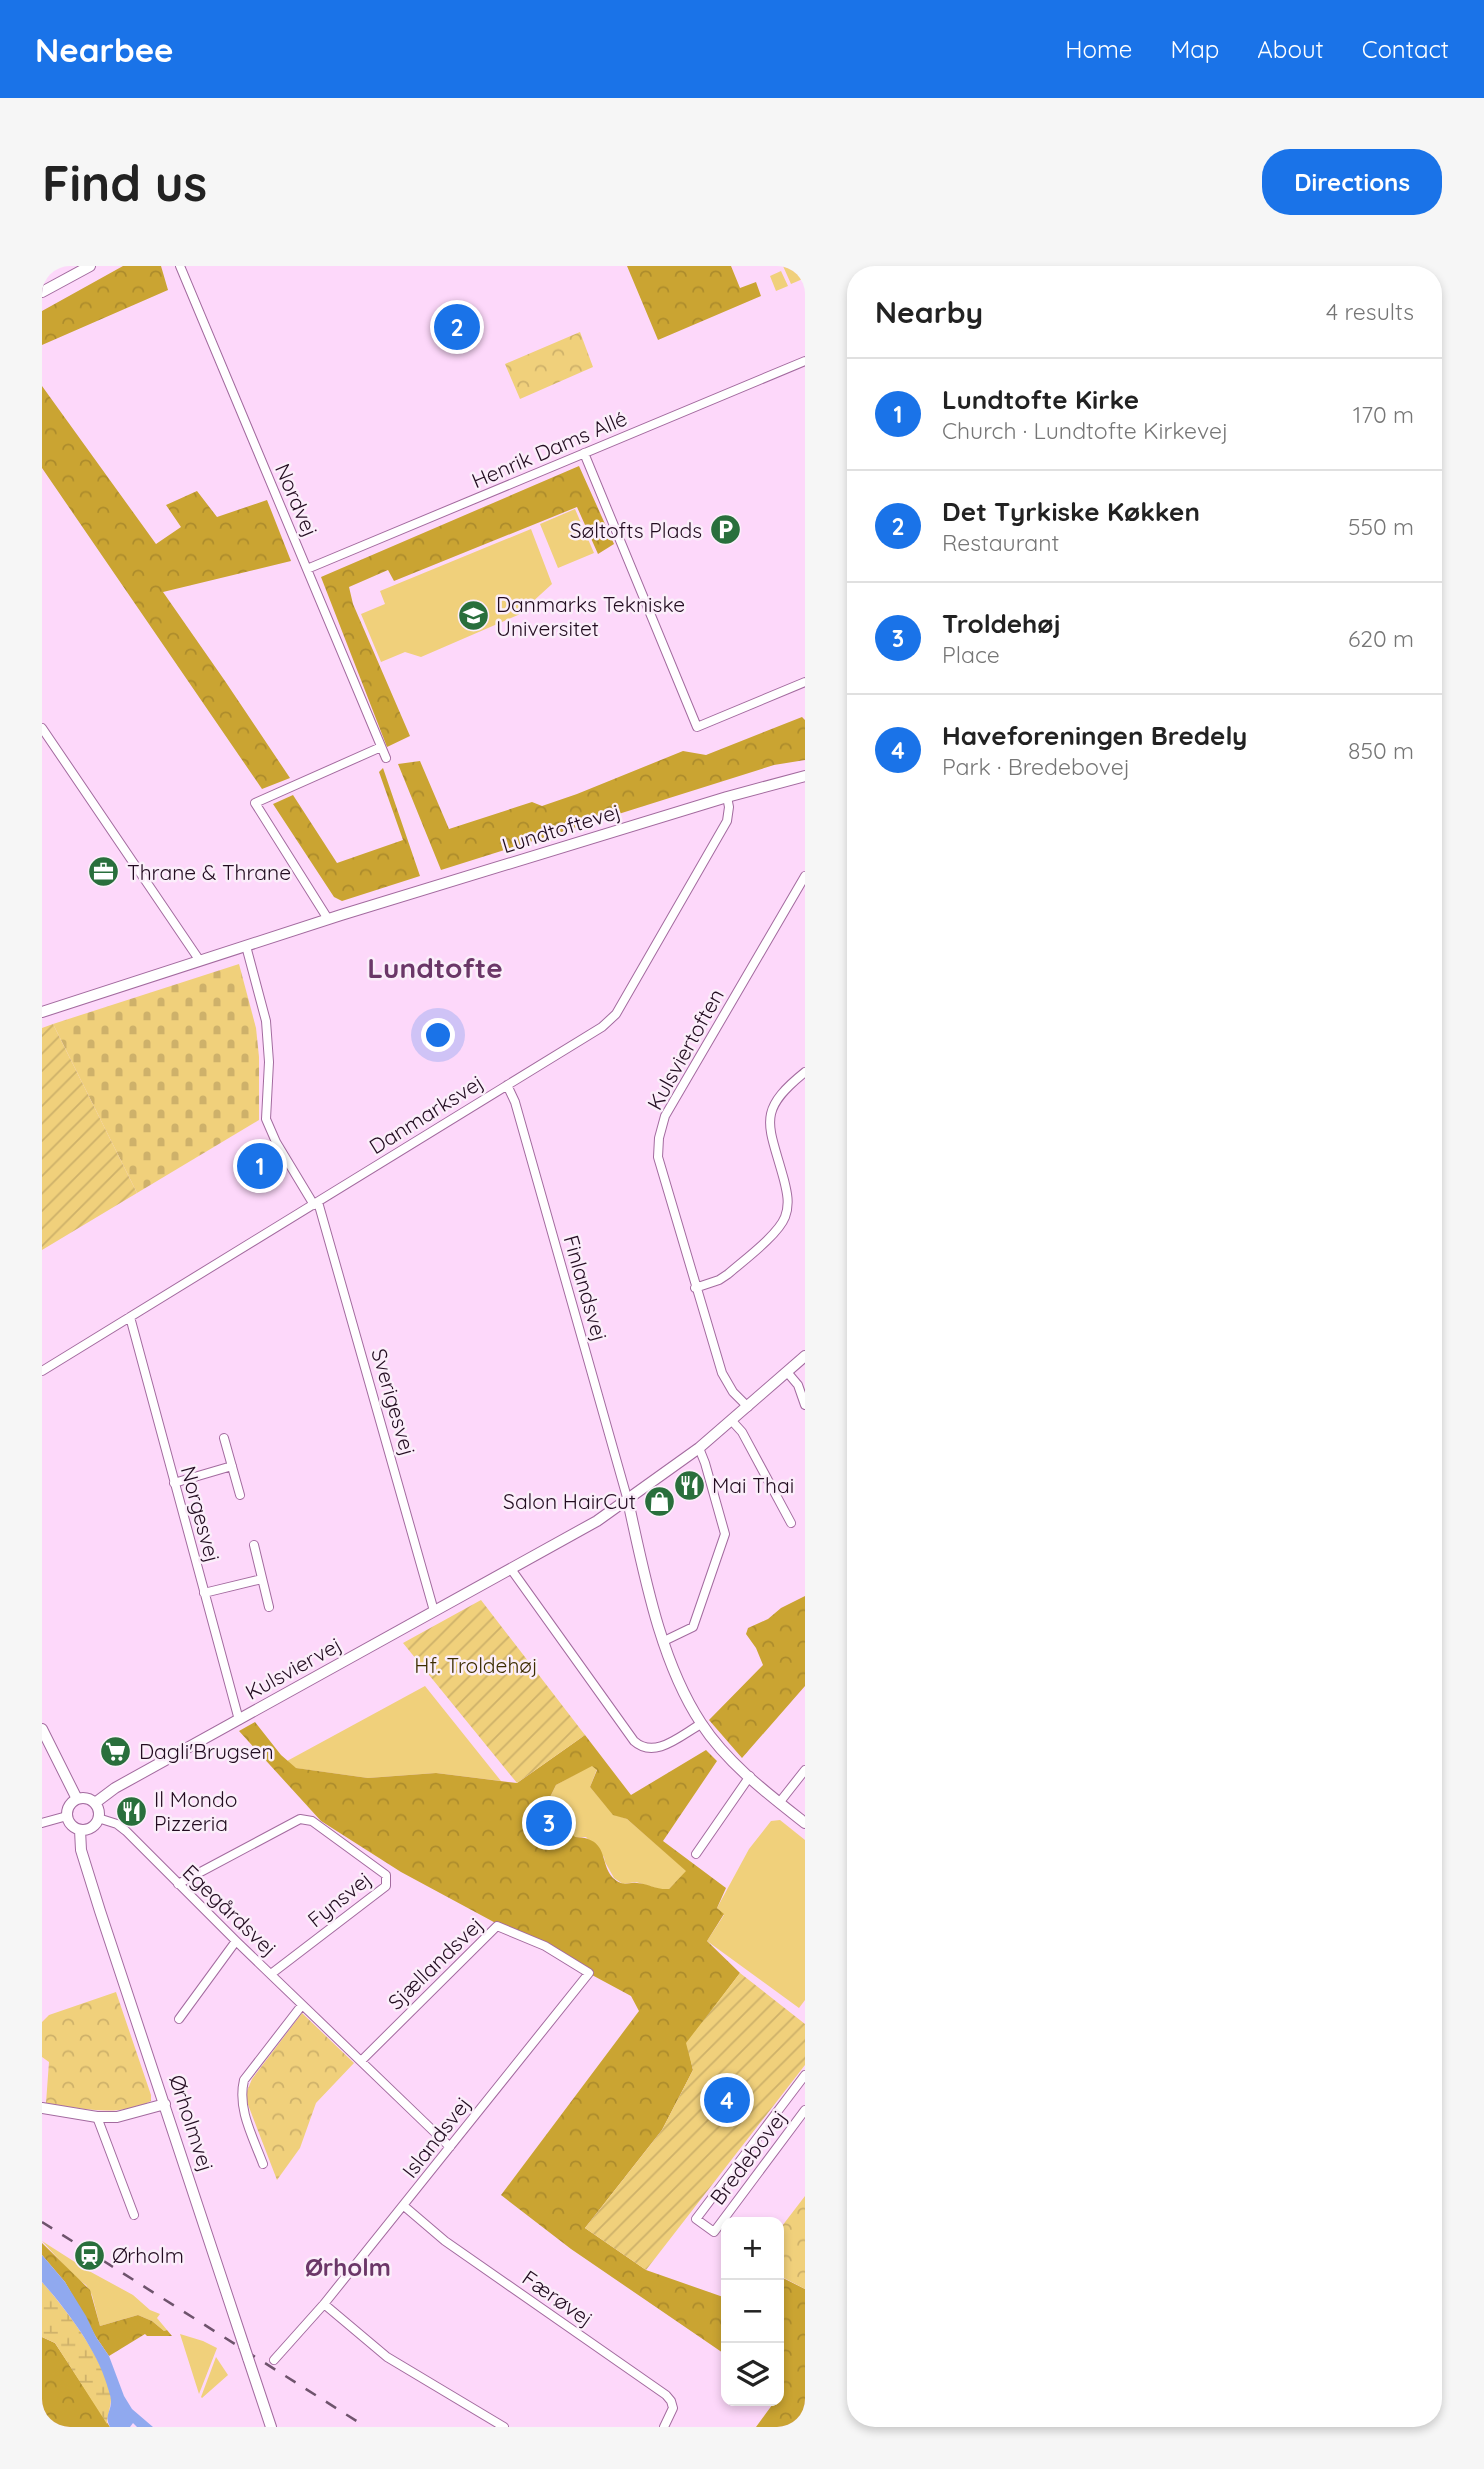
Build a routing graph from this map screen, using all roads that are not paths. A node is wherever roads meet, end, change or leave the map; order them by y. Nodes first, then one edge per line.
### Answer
1 (90, 266) edge
2 (180, 266) edge
3 (42, 292) edge
4 (805, 361) edge
5 (584, 453) junction
6 (307, 569) junction
7 (805, 682) edge
8 (42, 728) edge
9 (382, 747) junction
10 (386, 758) dead end
11 (805, 776) edge
12 (727, 797) junction
13 (805, 876) edge
14 (328, 919) junction
15 (246, 946) junction
16 (200, 961) junction
17 (42, 1012) edge
18 (805, 1072) edge
19 (507, 1085) junction
20 (316, 1203) junction
21 (695, 1287) junction
22 (130, 1317) junction
23 (805, 1356) edge
24 (42, 1371) edge
25 (787, 1373) junction
26 (805, 1405) edge
27 (748, 1407) junction
28 (732, 1421) junction
29 (224, 1438) dead end
30 (699, 1448) junction
31 (232, 1466) junction
32 (174, 1483) junction
33 (240, 1495) dead end
34 (628, 1501) junction
35 (790, 1523) dead end
36 (254, 1545) dead end
37 (511, 1569) junction
38 (262, 1579) junction
39 (204, 1593) junction
40 (269, 1607) dead end
41 (434, 1611) junction
42 (664, 1641) junction
43 (239, 1720) junction
44 (701, 1724) junction
45 (42, 1730) edge
46 (805, 1770) edge
47 (750, 1776) junction
48 (77, 1799) junction
49 (95, 1803) junction
50 (779, 1803) junction
51 (67, 1816) junction
52 (99, 1818) junction
53 (42, 1823) edge
54 (805, 1823) edge
55 (80, 1830) junction
56 (696, 1854) dead end
57 (178, 1884) junction
58 (236, 1941) junction
59 (545, 1946) joint
60 (271, 1974) junction
61 (302, 2005) junction
62 (179, 2019) dead end
63 (361, 2061) junction
64 (805, 2075) edge
65 (166, 2104) junction
66 (42, 2108) edge
67 (805, 2110) edge
68 (97, 2117) junction
69 (450, 2147) junction
70 (263, 2164) dead end
71 (404, 2206) junction
72 (134, 2215) dead end
73 (324, 2304) junction
74 (274, 2360) dead end
75 (271, 2427) edge
76 (504, 2427) edge
77 (664, 2427) edge

1 - 3 street
2 - 6 street, Nordvej
4 - 5 street, Henrik Dams Allé
5 - 6 street, Henrik Dams Allé
5 - 7 street
6 - 9 street, Nordvej
8 - 16 street
9 - 10 street, Nordvej
9 - 14 street
11 - 12 street, Lundtoftevej
12 - 14 street, Lundtoftevej
12 - 19 street, Danmarksvej
13 - 21 street, Kulsviertoften
14 - 15 street, Lundtoftevej
15 - 16 street, Lundtoftevej
15 - 20 street, Sverigesvej
16 - 17 street, Lundtoftevej
18 - 21 street
19 - 20 street, Danmarksvej
19 - 34 street, Finlandsvej
20 - 22 street, Danmarksvej
20 - 41 street, Sverigesvej
21 - 27 street, Kulsviertoften
22 - 24 street, Danmarksvej
22 - 32 street, Norgesvej
23 - 25 street, Kulsviervej
25 - 26 street
25 - 27 street, Kulsviervej
27 - 28 street, Kulsviervej
28 - 30 street, Kulsviervej
28 - 35 street
29 - 31 street
30 - 34 street, Kulsviervej
30 - 42 street
31 - 32 street
31 - 33 street
32 - 39 street, Norgesvej
34 - 37 street, Kulsviervej
34 - 42 street
36 - 38 street
37 - 41 street, Kulsviervej
37 - 44 street
38 - 39 street
38 - 40 street
39 - 43 street, Norgesvej
41 - 43 street, Kulsviervej
42 - 44 street
43 - 49 street, Kulsviervej
44 - 47 street
45 - 48 street
46 - 50 street
47 - 50 street
47 - 56 street
48 - 49 street
48 - 51 street
49 - 52 street
50 - 54 street
51 - 53 street
51 - 55 street
52 - 55 street
52 - 57 street, Egegårdsvej
55 - 65 street, Ørholmvej
57 - 58 street, Egegårdsvej
57 - 60 street, Fynsvej
58 - 60 street, Egegårdsvej
58 - 62 street
59 - 63 street, Sjællandsvej
59 - 69 street, Islandsvej
60 - 61 street, Egegårdsvej
61 - 63 street, Egegårdsvej
61 - 70 street
63 - 69 street, Egegårdsvej
64 - 67 street, Bredebovej
65 - 68 street
65 - 75 street, Ørholmvej, bridge
66 - 68 street
68 - 72 street
69 - 71 street, Islandsvej
71 - 73 street, Islandsvej
71 - 77 street, Færøvej
73 - 74 street, Islandsvej
73 - 76 street

